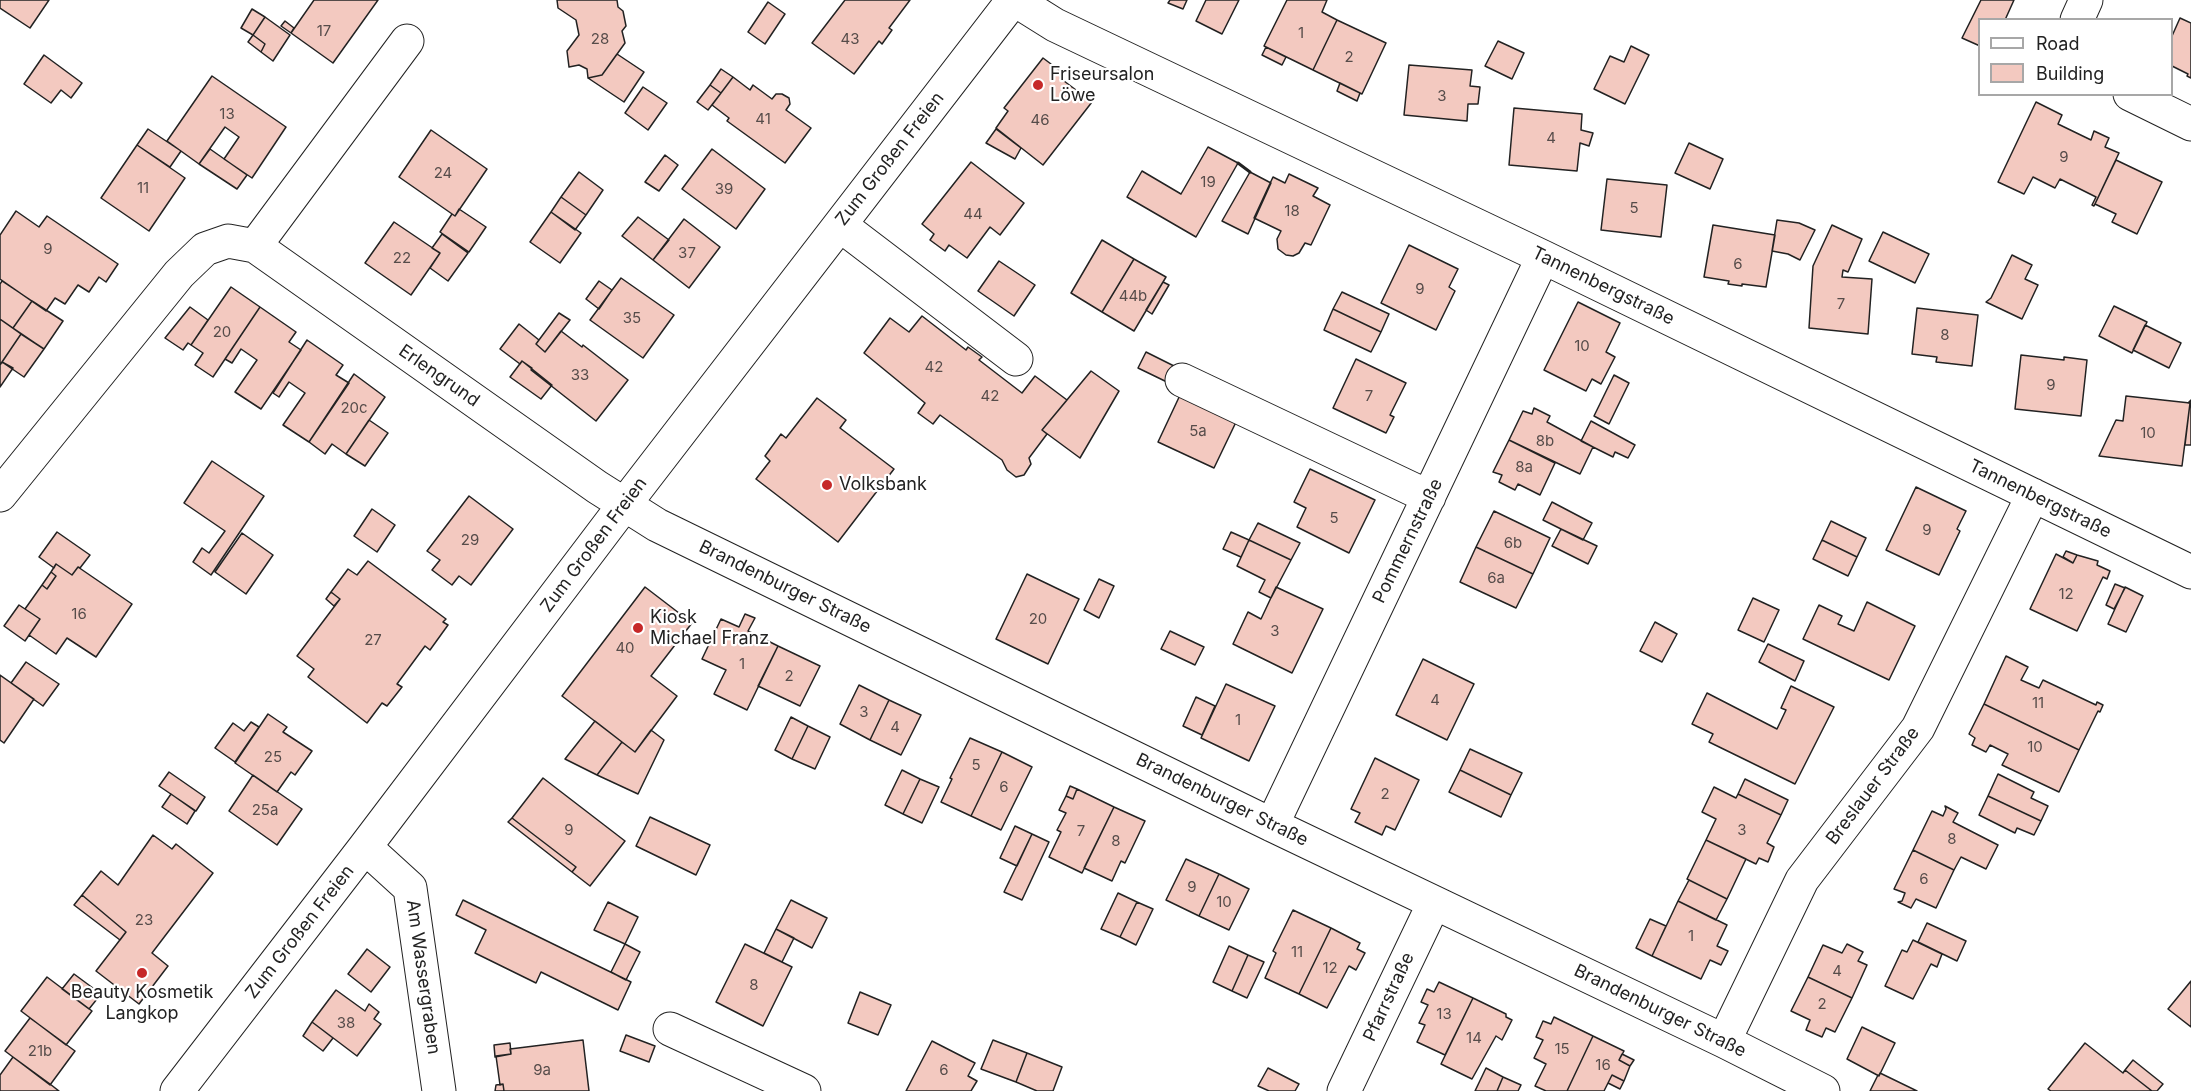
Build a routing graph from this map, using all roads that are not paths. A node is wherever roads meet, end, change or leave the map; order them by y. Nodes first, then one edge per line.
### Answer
1 (1014, 0) edge
2 (2086, 0) edge
3 (2078, 18) edge
4 (407, 41) dead end
5 (2134, 96) edge
6 (2191, 124) edge
7 (840, 225) junction
8 (255, 246) junction
9 (1543, 257) junction
10 (1016, 359) dead end
11 (1182, 380) dead end
12 (0, 495) edge
13 (2033, 495) junction
14 (1429, 497) junction
15 (624, 505) junction
16 (2191, 572) edge
17 (1272, 825) junction
18 (365, 847) junction
19 (1434, 903) junction
20 (670, 1029) dead end
21 (1724, 1041) junction
22 (177, 1091) edge
23 (439, 1091) edge
24 (804, 1091) edge
25 (1344, 1091) edge
26 (1823, 1091) edge

1 - 7 street, Zum Großen Freien
1 - 9 street, Tannenbergstraße
2 - 3 street
4 - 8 street
5 - 6 street
7 - 10 street
7 - 15 street, Zum Großen Freien
8 - 12 street, Erlengrund
8 - 15 street, Erlengrund
9 - 13 street, Tannenbergstraße
9 - 14 street, Pommernstraße
11 - 14 street
13 - 16 street, Tannenbergstraße
13 - 21 street, Breslauer Straße
14 - 17 street, Pommernstraße
15 - 17 street, Brandenburger Straße
15 - 18 street, Zum Großen Freien
17 - 19 street, Brandenburger Straße
18 - 22 street, Zum Großen Freien
18 - 23 street, Am Wassergraben
19 - 21 street, Brandenburger Straße
19 - 25 street, Pfarrstraße
20 - 24 street
21 - 26 street, Brandenburger Straße

